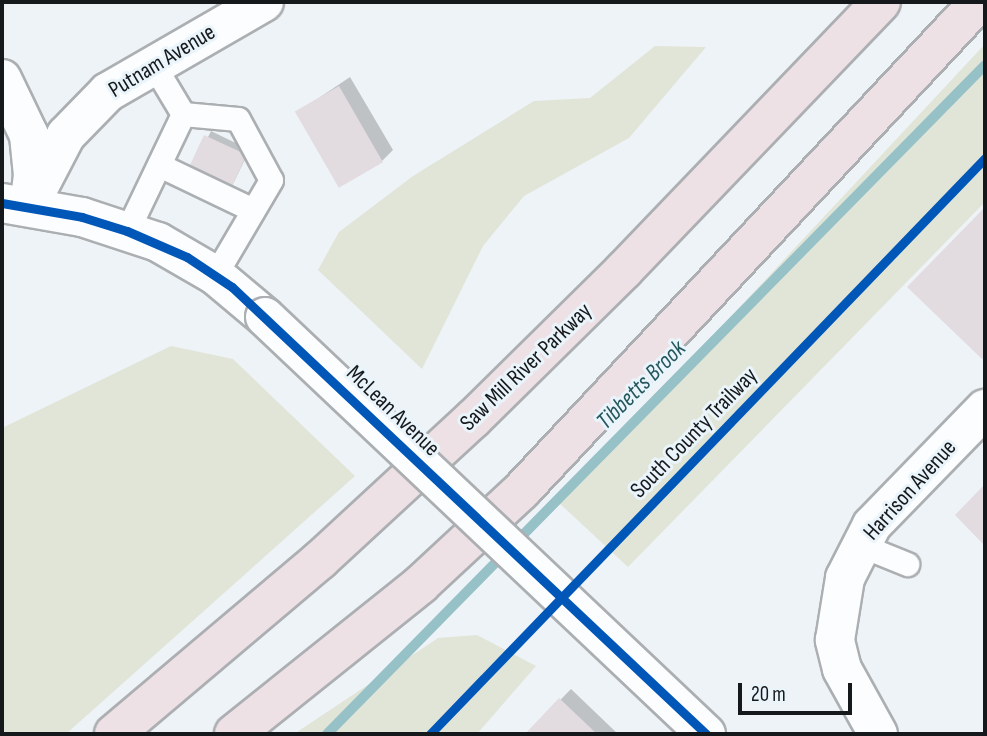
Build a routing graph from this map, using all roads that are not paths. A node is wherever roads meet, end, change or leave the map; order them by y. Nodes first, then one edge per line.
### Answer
1 (264, 2) edge
2 (881, 2) edge
3 (979, 2) edge
4 (153, 64) junction
5 (2, 79) edge
6 (183, 114) junction
7 (159, 165) junction
8 (15, 205) edge
9 (253, 210) junction
10 (127, 231) junction
11 (215, 275) junction
12 (985, 409) edge
13 (860, 545) junction
14 (907, 564) dead end
15 (114, 734) edge
16 (234, 734) edge
17 (706, 734) edge
18 (878, 734) edge

1 - 4 street, Putnam Avenue
2 - 15 highway, Saw Mill River Parkway
3 - 16 highway
4 - 6 lane
4 - 8 street, Putnam Avenue
5 - 8 street
6 - 7 lane
6 - 9 lane
7 - 9 lane
7 - 10 lane
8 - 10 street, McLean Avenue
9 - 11 lane
10 - 11 street, McLean Avenue
11 - 17 street, McLean Avenue, bridge
12 - 13 street, Harrison Avenue
13 - 14 lane
13 - 18 street, Harrison Avenue

